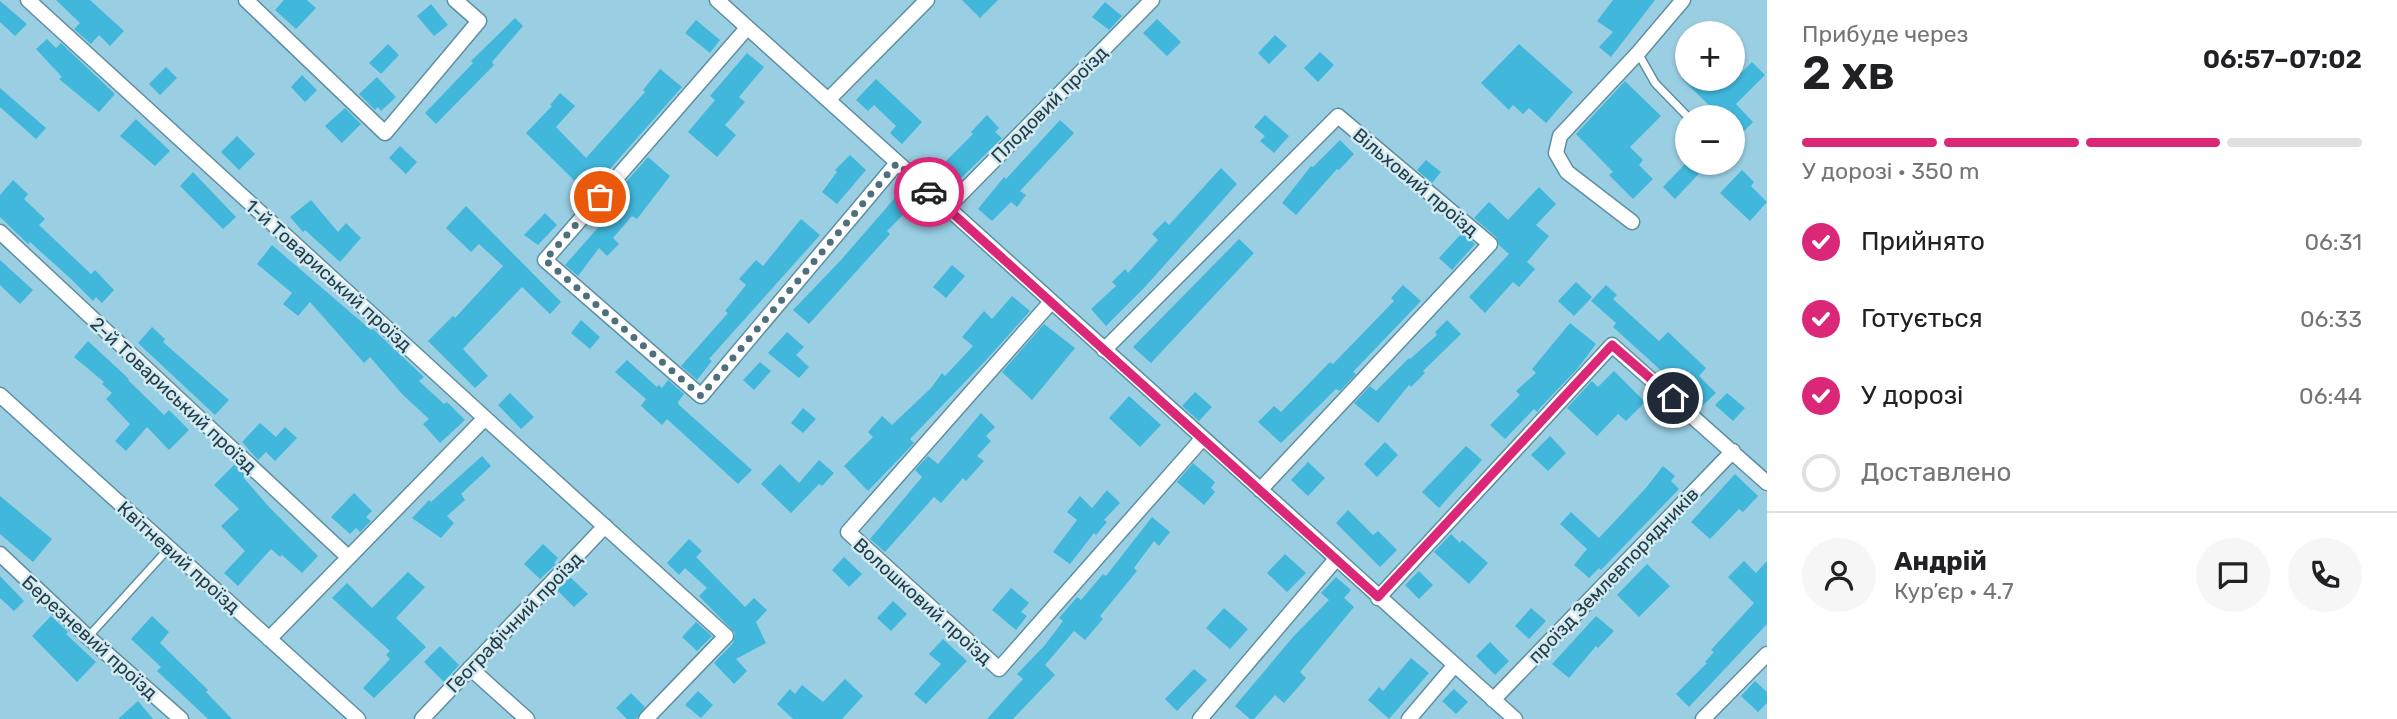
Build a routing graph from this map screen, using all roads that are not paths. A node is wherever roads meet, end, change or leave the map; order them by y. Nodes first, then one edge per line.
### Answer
1 (27, 0) edge
2 (246, 0) edge
3 (455, 0) edge
4 (717, 0) edge
5 (927, 0) edge
6 (1152, 0) edge
7 (1683, 0) edge
8 (747, 28) junction
9 (1638, 53) junction
10 (828, 100) junction
11 (1676, 105) edge
12 (897, 163) junction
13 (947, 208) junction
14 (1632, 222) dead end
15 (0, 232) edge
16 (1051, 302) junction
17 (1104, 350) junction
18 (0, 395) edge
19 (485, 418) junction
20 (1202, 439) junction
21 (1734, 451) junction
22 (1767, 483) edge
23 (1260, 491) junction
24 (605, 526) junction
25 (169, 548) junction
26 (0, 554) edge
27 (348, 557) junction
28 (1336, 559) junction
29 (1378, 597) junction
30 (88, 637) junction
31 (269, 639) junction
32 (1767, 654) edge
33 (1454, 666) junction
34 (470, 668) junction
35 (1493, 700) junction
36 (181, 719) edge
37 (358, 719) edge
38 (422, 719) edge
39 (527, 719) edge
40 (646, 719) edge
41 (1200, 719) edge
42 (1409, 719) edge
43 (1515, 719) edge
44 (1703, 719) edge

1 - 19 street, 1-й Товариський проїзд
2 - 3 street
4 - 8 street
5 - 10 street
6 - 13 street, Плодовий проїзд
7 - 9 street
8 - 10 street
8 - 12 street
9 - 11 lane
9 - 14 street
10 - 12 street
12 - 13 street
13 - 16 street
15 - 27 street, 2-й Товариський проїзд
16 - 17 street
16 - 20 street, Волошковий проїзд
17 - 20 street
17 - 23 street, Вільховий проїзд
18 - 25 street, Квітневий проїзд
19 - 24 street
19 - 27 street
20 - 23 street
21 - 22 street
21 - 29 street
21 - 35 street, проїзд Землевпорядників
23 - 28 street
24 - 34 street, Географічний проїзд
24 - 40 street
25 - 30 lane
25 - 31 street, Квітневий проїзд
26 - 30 street, Березневий проїзд
27 - 31 street
28 - 29 street
28 - 41 street
29 - 33 street
30 - 36 street, Березневий проїзд
31 - 37 street, Квітневий проїзд
32 - 44 street
33 - 35 street
33 - 42 street
34 - 38 street, Географічний проїзд
34 - 39 street
35 - 43 street

